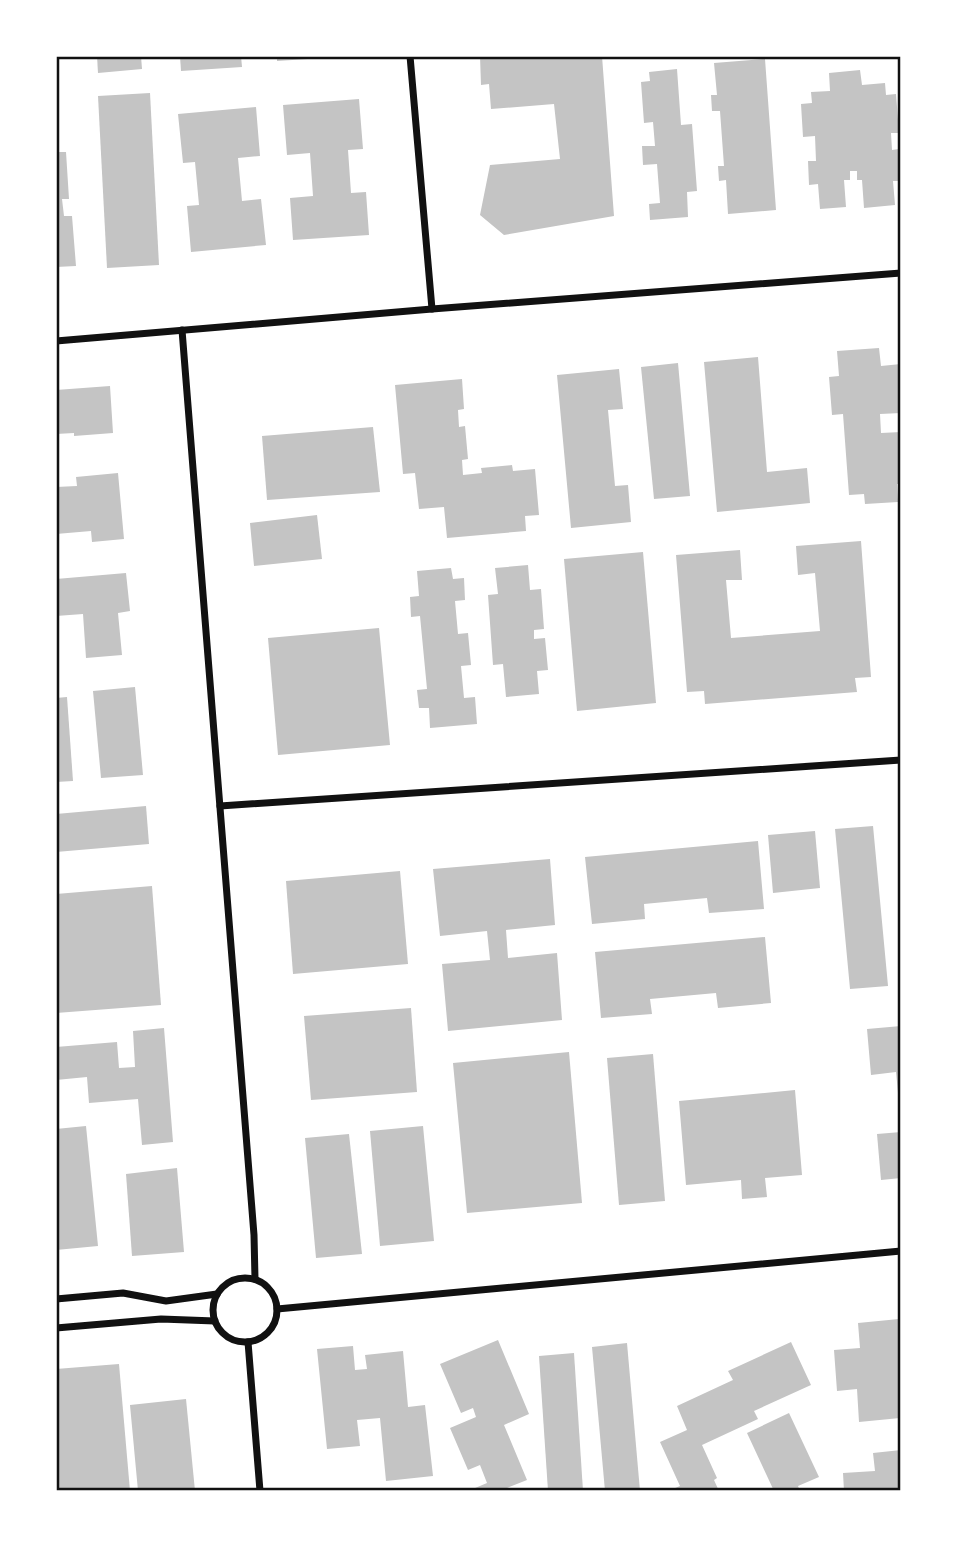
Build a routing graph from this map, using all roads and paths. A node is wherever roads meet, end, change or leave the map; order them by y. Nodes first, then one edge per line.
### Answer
1 (410, 56) edge
2 (901, 273) edge
3 (432, 309) junction
4 (182, 330) junction
5 (56, 341) edge
6 (901, 760) edge
7 (220, 806) junction
8 (901, 1251) edge
9 (255, 1279) junction
10 (217, 1294) junction
11 (56, 1298) edge
12 (277, 1309) junction
13 (215, 1321) junction
14 (56, 1328) edge
15 (248, 1342) junction
16 (260, 1491) edge

1 - 3 street
2 - 3 street
3 - 4 street
4 - 5 street
4 - 7 street
6 - 7 street
7 - 9 street
8 - 12 street
9 - 10 street
9 - 12 street
10 - 11 street
10 - 13 street
12 - 15 street
13 - 14 street
13 - 15 street
15 - 16 street

